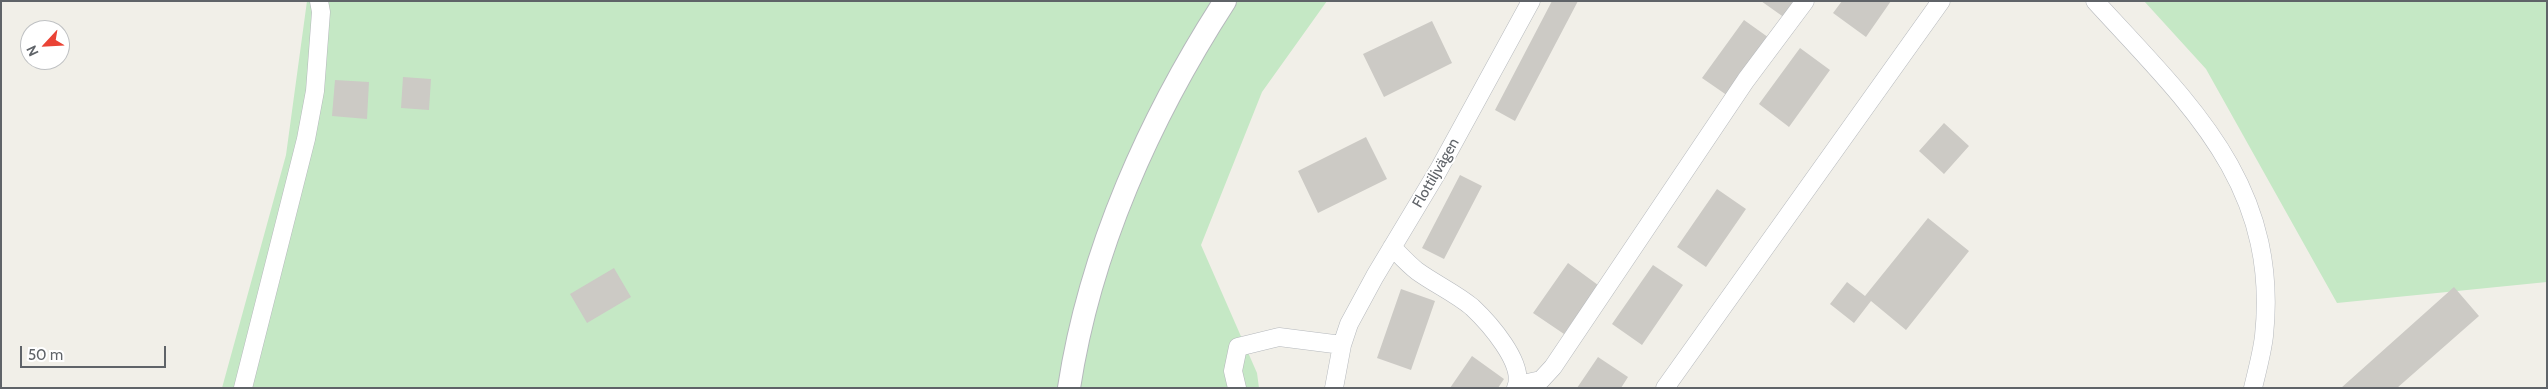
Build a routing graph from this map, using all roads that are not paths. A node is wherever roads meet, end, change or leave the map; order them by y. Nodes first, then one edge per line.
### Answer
1 (319, 1) edge
2 (1225, 1) edge
3 (1531, 1) edge
4 (1805, 1) edge
5 (1941, 1) edge
6 (2095, 1) edge
7 (1392, 247) junction
8 (1342, 345) junction
9 (1517, 386) edge
10 (243, 388) edge
11 (1069, 388) edge
12 (1237, 388) edge
13 (1334, 388) edge
14 (1665, 388) edge
15 (2253, 388) edge

1 - 10 street
2 - 11 street
3 - 7 street, Flottiljvägen
4 - 9 street
5 - 14 street
6 - 15 street
7 - 8 street, Flottiljvägen
7 - 9 street
8 - 12 street
8 - 13 street, Flottiljvägen

